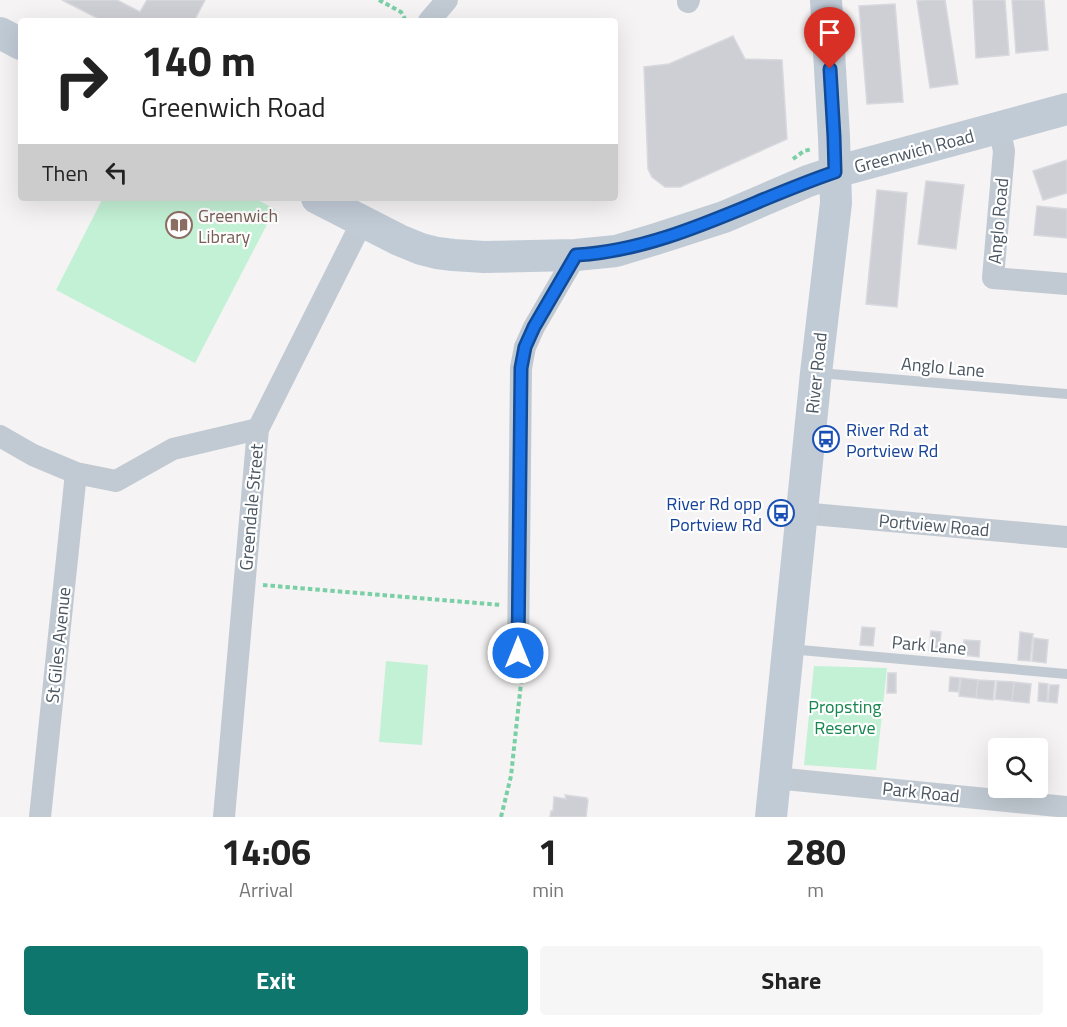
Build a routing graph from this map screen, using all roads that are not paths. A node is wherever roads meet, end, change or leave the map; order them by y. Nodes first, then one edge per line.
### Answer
1 (447, 0) edge
2 (826, 0) edge
3 (432, 18) edge
4 (0, 33) edge
5 (18, 42) edge
6 (1067, 109) edge
7 (999, 127) junction
8 (835, 172) junction
9 (323, 201) edge
10 (362, 222) junction
11 (576, 255) junction
12 (1067, 284) edge
13 (816, 373) junction
14 (1067, 394) edge
15 (258, 429) junction
16 (0, 436) edge
17 (76, 473) junction
18 (801, 513) junction
19 (1067, 537) edge
20 (788, 649) junction
21 (518, 653) road end
22 (1067, 674) edge
23 (775, 778) junction
24 (1067, 807) edge
25 (40, 817) edge
26 (224, 817) edge
27 (771, 817) edge

1 - 3 street
2 - 8 main road, River Road
4 - 5 main road
6 - 7 main road, Greenwich Road
7 - 8 main road, Greenwich Road
7 - 12 street, Anglo Road
8 - 11 main road, Greenwich Road
8 - 13 main road, River Road
9 - 10 main road, Greenwich Road
10 - 11 main road, Greenwich Road
10 - 15 street, Greendale Street
11 - 21 street
13 - 14 lane, Anglo Lane
13 - 18 main road, River Road
15 - 17 street
15 - 26 street, Greendale Street
16 - 17 street
17 - 25 street, St Giles Avenue
18 - 19 street, Portview Road
18 - 20 main road, River Road
20 - 22 lane, Park Lane
20 - 23 main road, River Road
23 - 24 street, Park Road
23 - 27 main road, River Road

